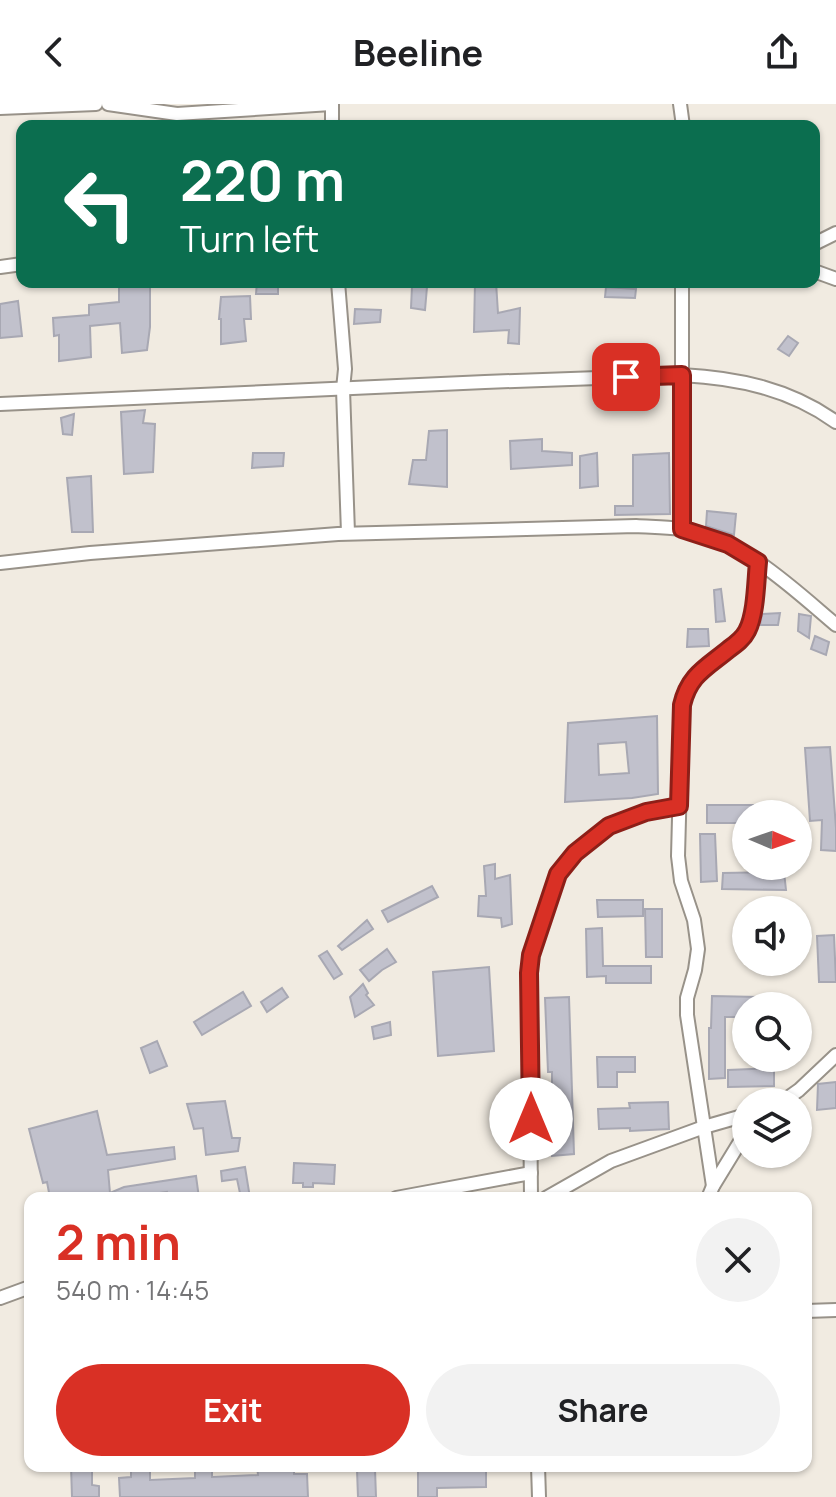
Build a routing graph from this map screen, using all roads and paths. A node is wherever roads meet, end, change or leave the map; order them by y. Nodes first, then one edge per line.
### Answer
1 (96, 104) edge
2 (108, 104) edge
3 (332, 104) edge
4 (0, 108) edge
5 (338, 288) edge
6 (682, 288) edge
7 (682, 375) junction
8 (343, 389) junction
9 (0, 404) edge
10 (836, 422) edge
11 (682, 529) junction
12 (348, 533) junction
13 (758, 562) junction
14 (0, 563) edge
15 (836, 625) edge
16 (679, 806) junction
17 (836, 1055) edge
18 (801, 1088) edge
19 (732, 1119) edge
20 (704, 1127) junction
21 (732, 1156) edge
22 (531, 1173) junction
23 (428, 1192) edge
24 (531, 1192) edge
25 (557, 1192) edge
26 (711, 1192) edge
27 (24, 1289) edge
28 (0, 1298) edge
29 (836, 1310) edge
30 (812, 1311) edge
31 (538, 1472) edge
32 (539, 1497) edge

1 - 4 street
2 - 3 street
5 - 8 street
6 - 7 street
7 - 8 street
7 - 10 street
7 - 11 street
8 - 9 street
8 - 12 street
11 - 12 street
11 - 13 street
12 - 14 street
13 - 15 street
13 - 16 street
16 - 20 street
16 - 22 street
17 - 18 street
19 - 20 street
20 - 25 street
20 - 26 street
21 - 26 street
22 - 23 street
22 - 24 street
27 - 28 street
29 - 30 street
31 - 32 street

